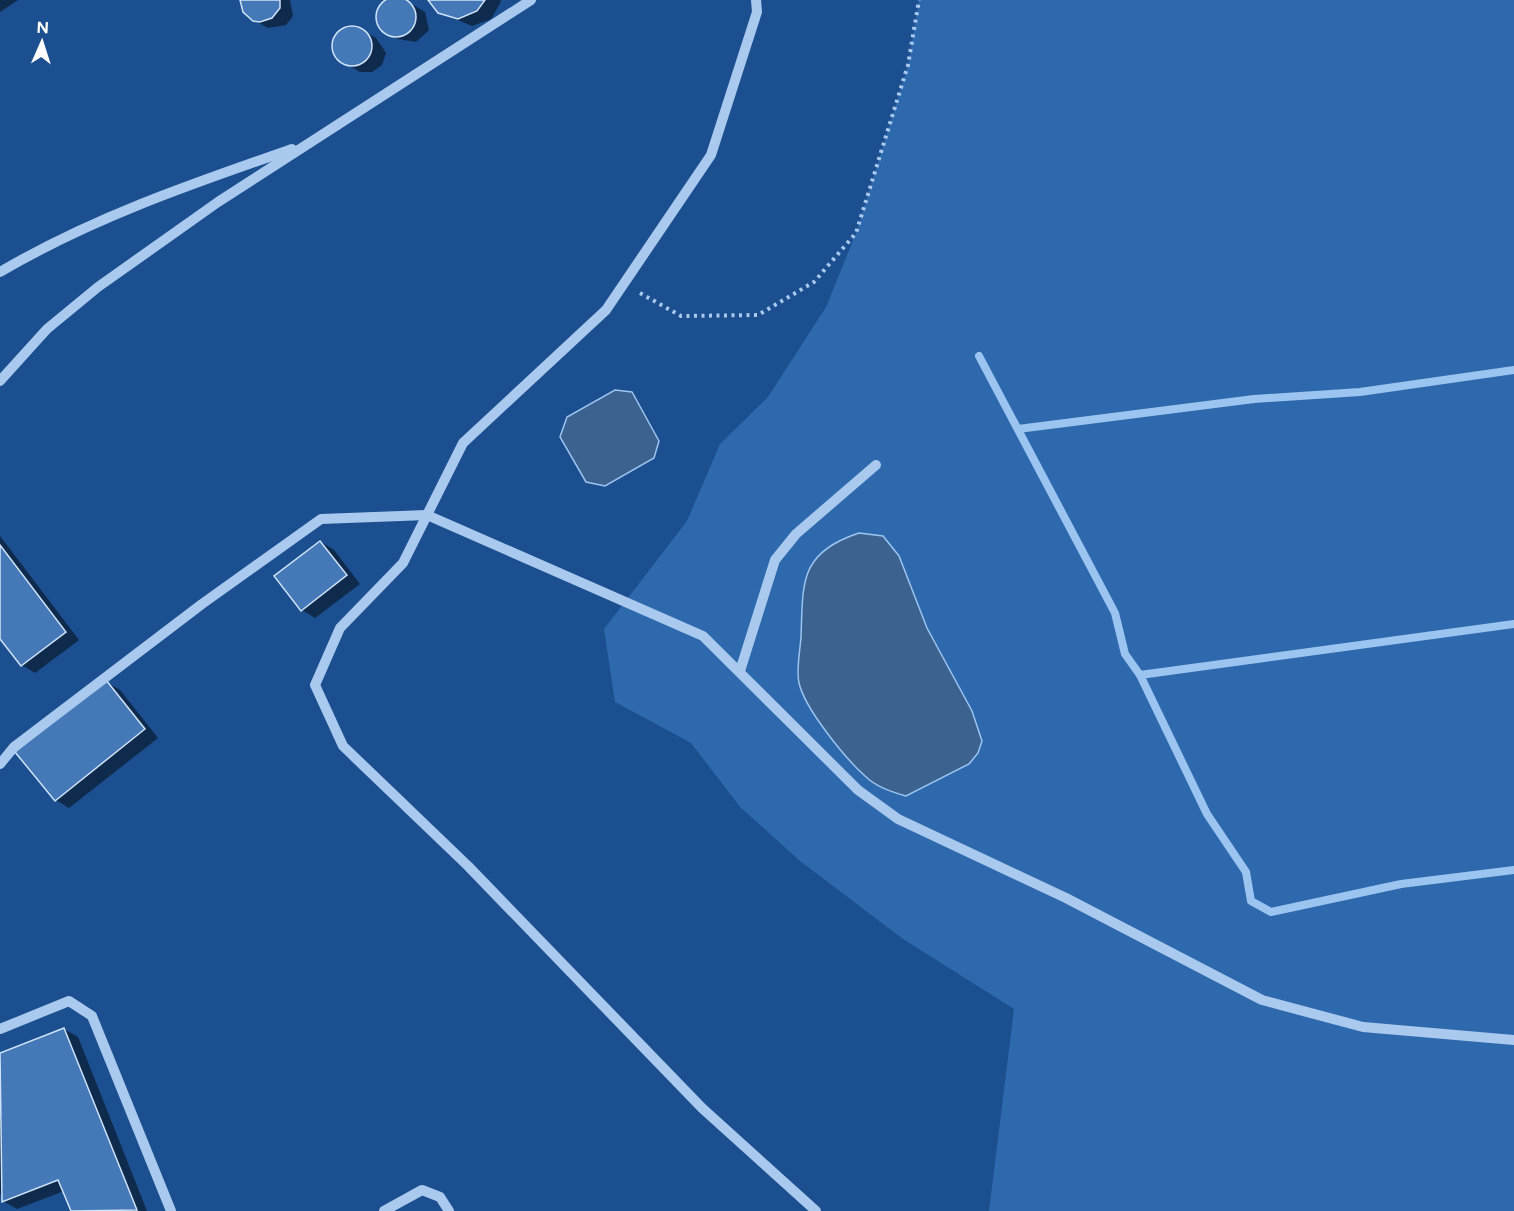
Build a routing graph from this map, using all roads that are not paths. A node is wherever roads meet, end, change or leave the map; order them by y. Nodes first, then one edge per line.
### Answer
1 (531, 0) edge
2 (756, 0) edge
3 (307, 143) junction
4 (0, 272) edge
5 (0, 381) edge
6 (876, 465) dead end
7 (427, 515) junction
8 (740, 671) junction
9 (0, 764) edge
10 (0, 1029) edge
11 (1514, 1040) edge
12 (171, 1211) edge
13 (384, 1211) edge
14 (449, 1211) edge
15 (816, 1211) edge

1 - 3 lane
2 - 7 lane
3 - 4 lane
3 - 5 lane
6 - 8 lane
7 - 8 lane
7 - 9 lane
7 - 15 lane
8 - 11 lane
10 - 12 lane
13 - 14 lane

